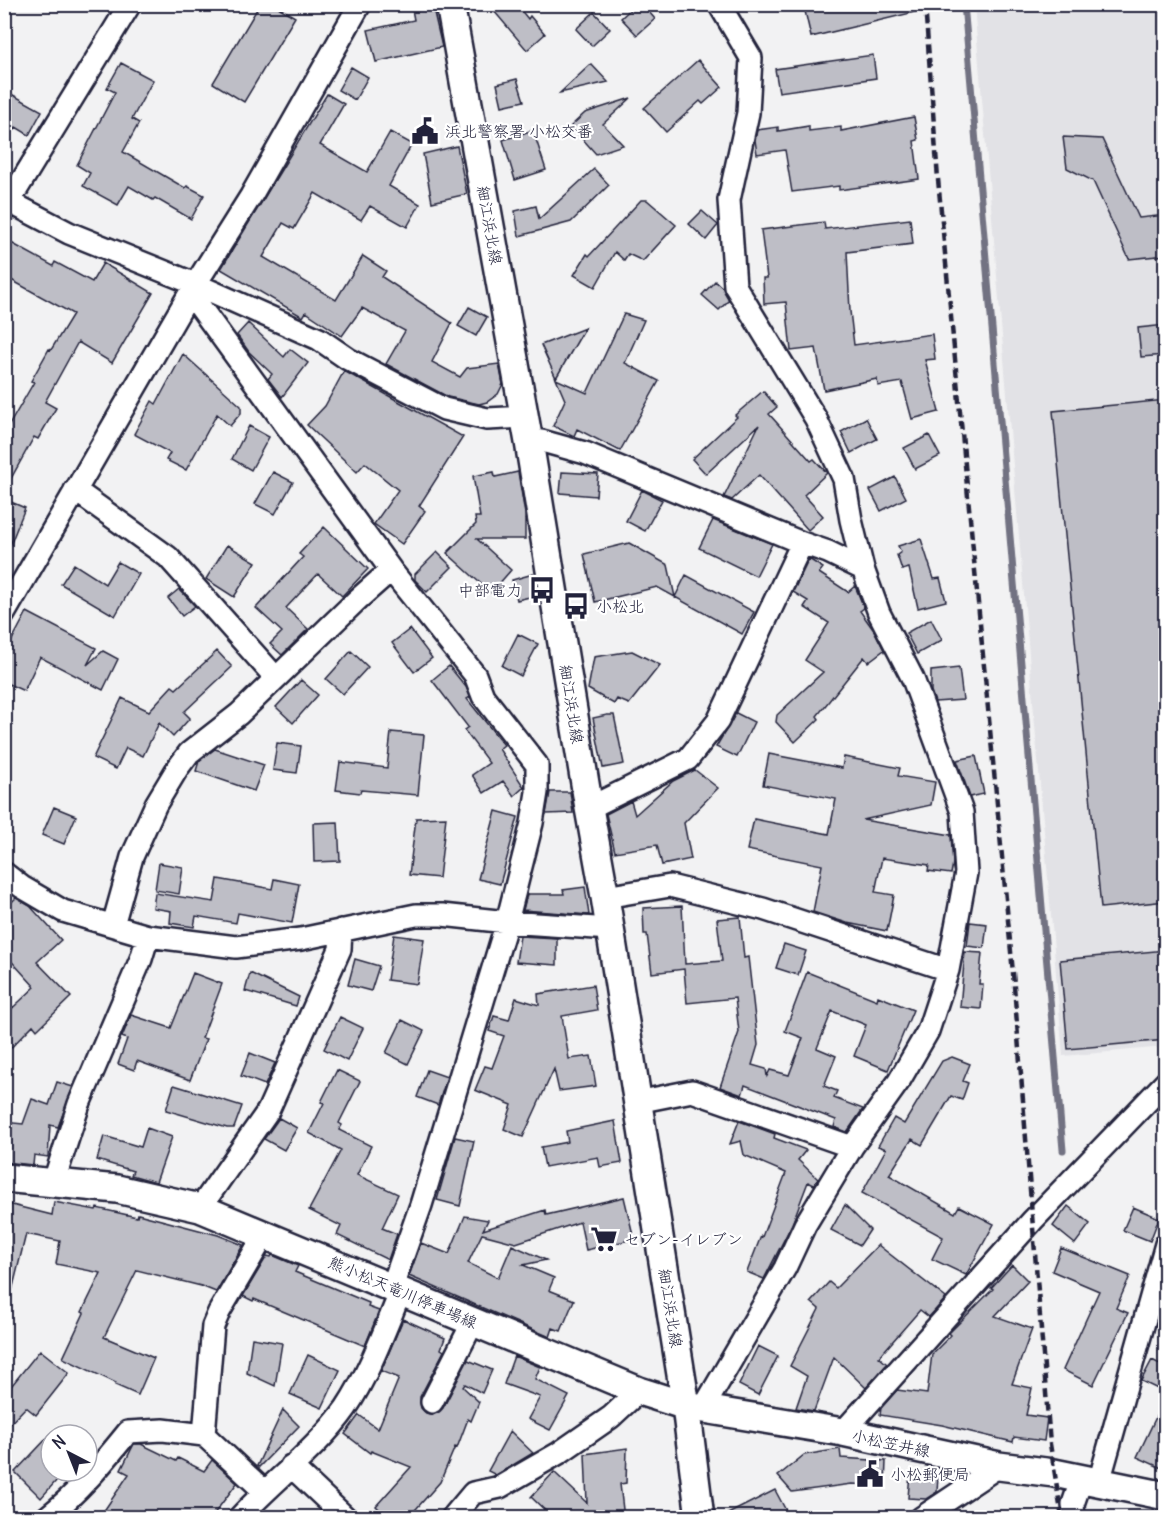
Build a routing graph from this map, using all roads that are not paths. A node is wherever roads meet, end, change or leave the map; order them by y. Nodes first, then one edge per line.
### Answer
1 (130, 4) edge
2 (360, 4) edge
3 (450, 4) edge
4 (719, 4) edge
5 (6, 204) edge
6 (193, 289) junction
7 (527, 430) junction
8 (75, 490) junction
9 (802, 543) junction
10 (391, 570) junction
11 (863, 570) junction
12 (4, 614) edge
13 (276, 678) junction
14 (589, 808) junction
15 (4, 873) edge
16 (605, 897) junction
17 (507, 922) junction
18 (113, 925) junction
19 (610, 929) junction
20 (340, 930) junction
21 (148, 936) junction
22 (948, 970) junction
23 (1166, 1082) edge
24 (638, 1102) junction
25 (852, 1147) junction
26 (4, 1178) edge
27 (53, 1184) junction
28 (200, 1208) junction
29 (265, 1234) junction
30 (1166, 1244) edge
31 (397, 1289) junction
32 (473, 1322) junction
33 (639, 1391) junction
34 (432, 1402) dead end
35 (695, 1407) junction
36 (843, 1432) junction
37 (204, 1435) junction
38 (291, 1466) junction
39 (999, 1466) junction
40 (1090, 1480) junction
41 (264, 1491) junction
42 (1166, 1497) edge
43 (46, 1518) edge
44 (239, 1518) edge
45 (346, 1518) edge
46 (453, 1518) edge
47 (700, 1518) edge
48 (921, 1518) edge
49 (1074, 1518) edge

1 - 5 street
2 - 6 street
3 - 7 main road, 細江浜北線
4 - 11 street
5 - 6 street
6 - 7 street
6 - 8 street
6 - 10 street
7 - 9 street
7 - 14 main road, 細江浜北線
8 - 12 street
8 - 13 street
9 - 11 street
9 - 14 street
10 - 13 street
10 - 17 street
11 - 22 street
13 - 18 street
14 - 16 main road, 細江浜北線
15 - 18 street
16 - 19 main road, 細江浜北線
16 - 22 street
17 - 19 street
17 - 20 street
17 - 31 street
18 - 21 street
19 - 24 main road, 細江浜北線
20 - 21 street
20 - 28 street
21 - 27 street
22 - 25 street
23 - 36 street
24 - 25 street
24 - 35 main road, 細江浜北線
25 - 35 street
26 - 27 main road, 熊小松天竜川停車場線
27 - 28 main road, 熊小松天竜川停車場線
28 - 29 main road, 熊小松天竜川停車場線
29 - 31 main road, 熊小松天竜川停車場線
29 - 37 street
30 - 40 street
31 - 32 main road, 熊小松天竜川停車場線
31 - 38 street
32 - 33 main road, 熊小松天竜川停車場線
32 - 34 street
33 - 35 main road, 熊小松天竜川停車場線
33 - 46 street
35 - 36 main road, 小松笠井線
35 - 47 main road
36 - 39 main road, 小松笠井線
37 - 41 street
37 - 43 street
38 - 41 street
38 - 45 street
39 - 40 main road, 小松笠井線
39 - 48 street
40 - 42 main road, 小松笠井線
40 - 49 street
41 - 44 street

